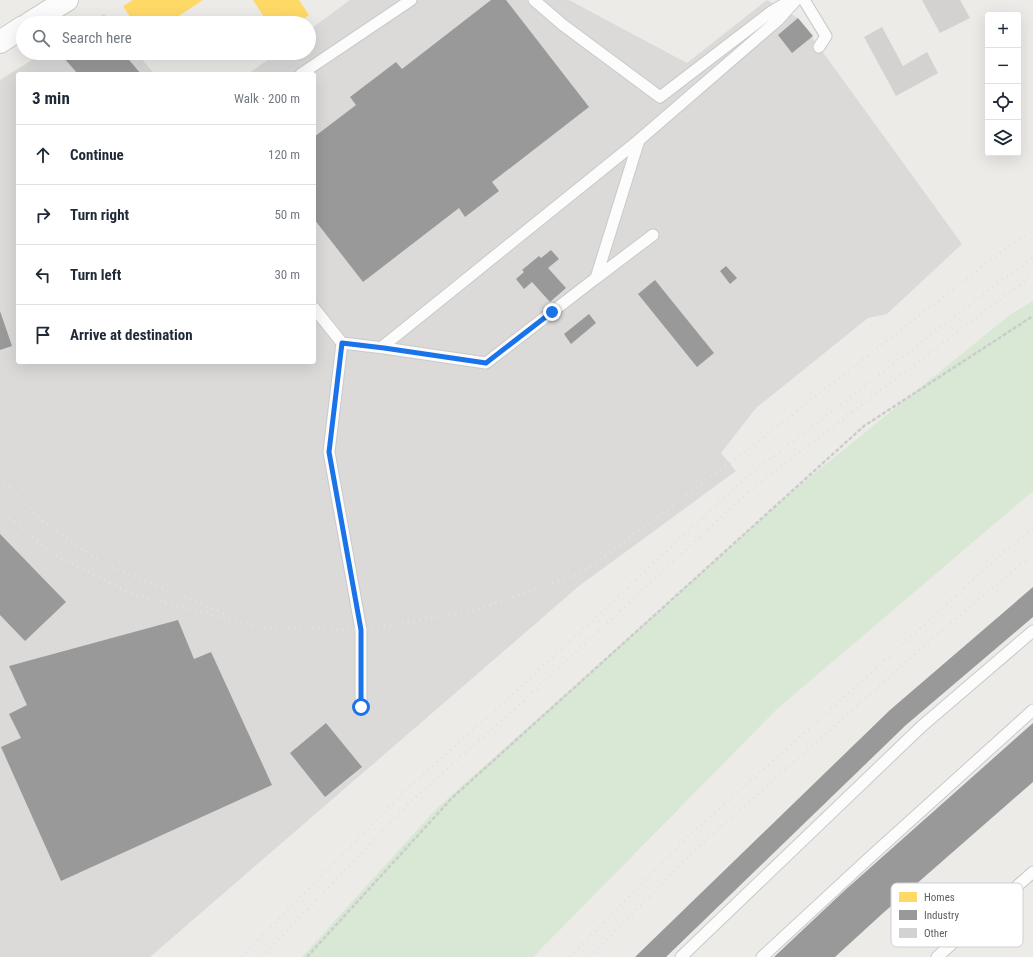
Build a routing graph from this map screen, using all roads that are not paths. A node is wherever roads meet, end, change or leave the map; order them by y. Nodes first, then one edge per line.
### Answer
1 (67, 0) edge
2 (411, 0) edge
3 (534, 0) edge
4 (791, 0) edge
5 (796, 0) edge
6 (804, 0) edge
7 (41, 16) edge
8 (16, 32) edge
9 (0, 42) edge
10 (819, 47) dead end
11 (304, 72) edge
12 (639, 140) junction
13 (652, 235) dead end
14 (596, 278) junction
15 (316, 310) edge
16 (342, 343) junction
17 (382, 347) junction
18 (1033, 631) edge
19 (361, 707) dead end
20 (1033, 710) edge
21 (1033, 872) edge
22 (1021, 883) edge
23 (948, 947) edge
24 (681, 957) edge
25 (762, 957) edge
26 (937, 957) edge

1 - 7 street
2 - 11 lane
3 - 4 lane
5 - 12 lane
6 - 10 lane
8 - 9 street
12 - 14 lane
12 - 17 lane
13 - 14 lane
14 - 17 lane
15 - 16 lane
16 - 17 lane
16 - 19 lane
18 - 24 lane
20 - 25 lane
21 - 22 lane
23 - 26 lane

